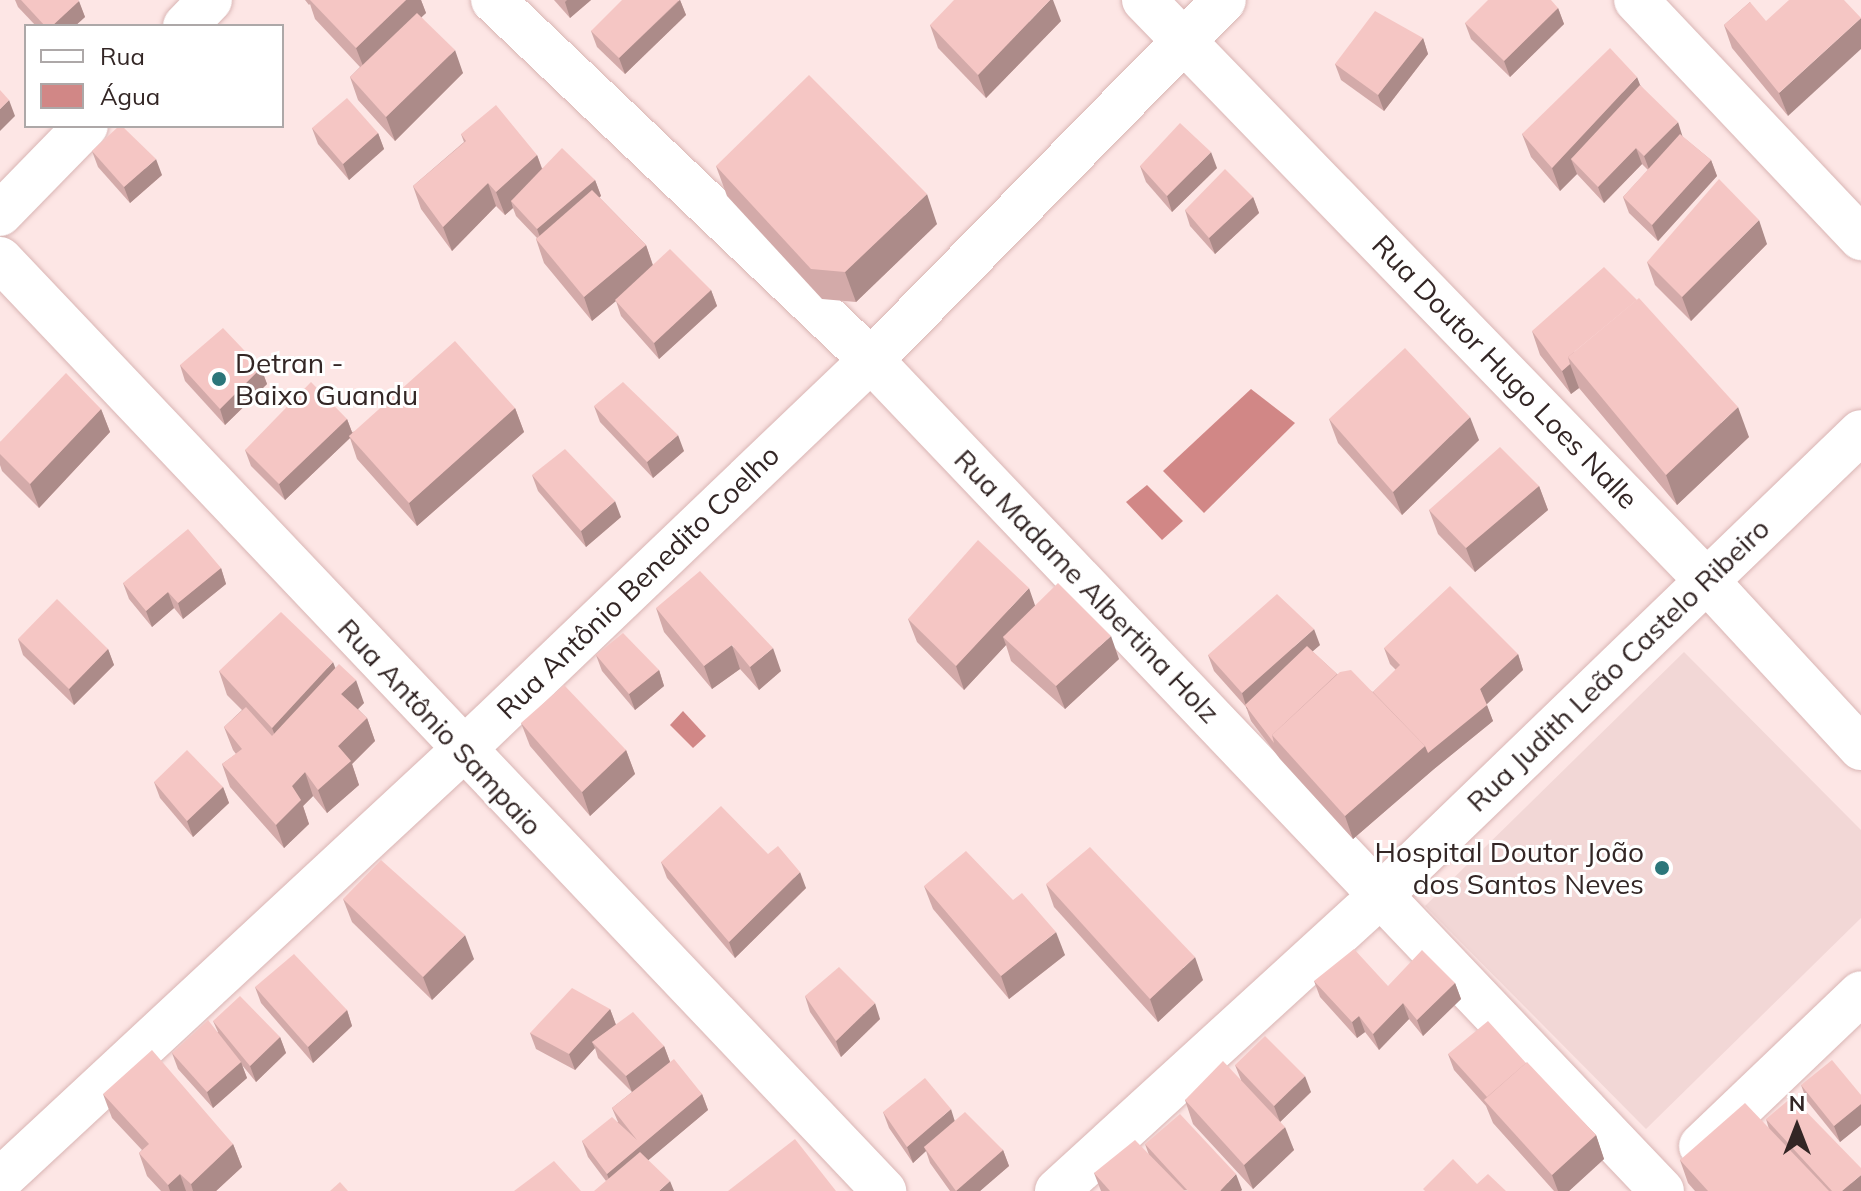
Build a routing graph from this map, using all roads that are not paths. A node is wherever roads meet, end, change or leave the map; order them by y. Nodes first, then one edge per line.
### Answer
1 (210, 0) edge
2 (493, 0) edge
3 (1144, 0) edge
4 (1224, 0) edge
5 (1636, 0) edge
6 (187, 24) edge
7 (1182, 39) junction
8 (84, 128) edge
9 (0, 214) edge
10 (1861, 238) edge
11 (0, 259) edge
12 (871, 360) junction
13 (1861, 432) edge
14 (1705, 579) junction
15 (1861, 748) edge
16 (462, 751) junction
17 (1382, 894) junction
18 (1861, 993) edge
19 (0, 1180) edge
20 (1658, 1190) edge
21 (884, 1191) edge
22 (1057, 1191) edge

1 - 6 street
2 - 12 street, Rua Madame Albertina Holz
3 - 7 street, Rua Doutor Hugo Loes Nalle
4 - 7 street, Rua Antônio Benedito Coelho
5 - 10 street
7 - 12 street, Rua Antônio Benedito Coelho
7 - 14 street, Rua Doutor Hugo Loes Nalle
8 - 9 street
11 - 16 street, Rua Antônio Sampaio
12 - 16 street, Rua Antônio Benedito Coelho
12 - 17 street, Rua Madame Albertina Holz
13 - 14 street, Rua Judith Leão Castelo Ribeiro
14 - 15 street, Rua Doutor Hugo Loes Nalle
14 - 17 street, Rua Judith Leão Castelo Ribeiro
16 - 19 street, Rua Antônio Benedito Coelho
16 - 21 street, Rua Antônio Sampaio
17 - 20 street, Rua Madame Albertina Holz
17 - 22 street, Rua Judith Leão Castelo Ribeiro
18 - 20 street

